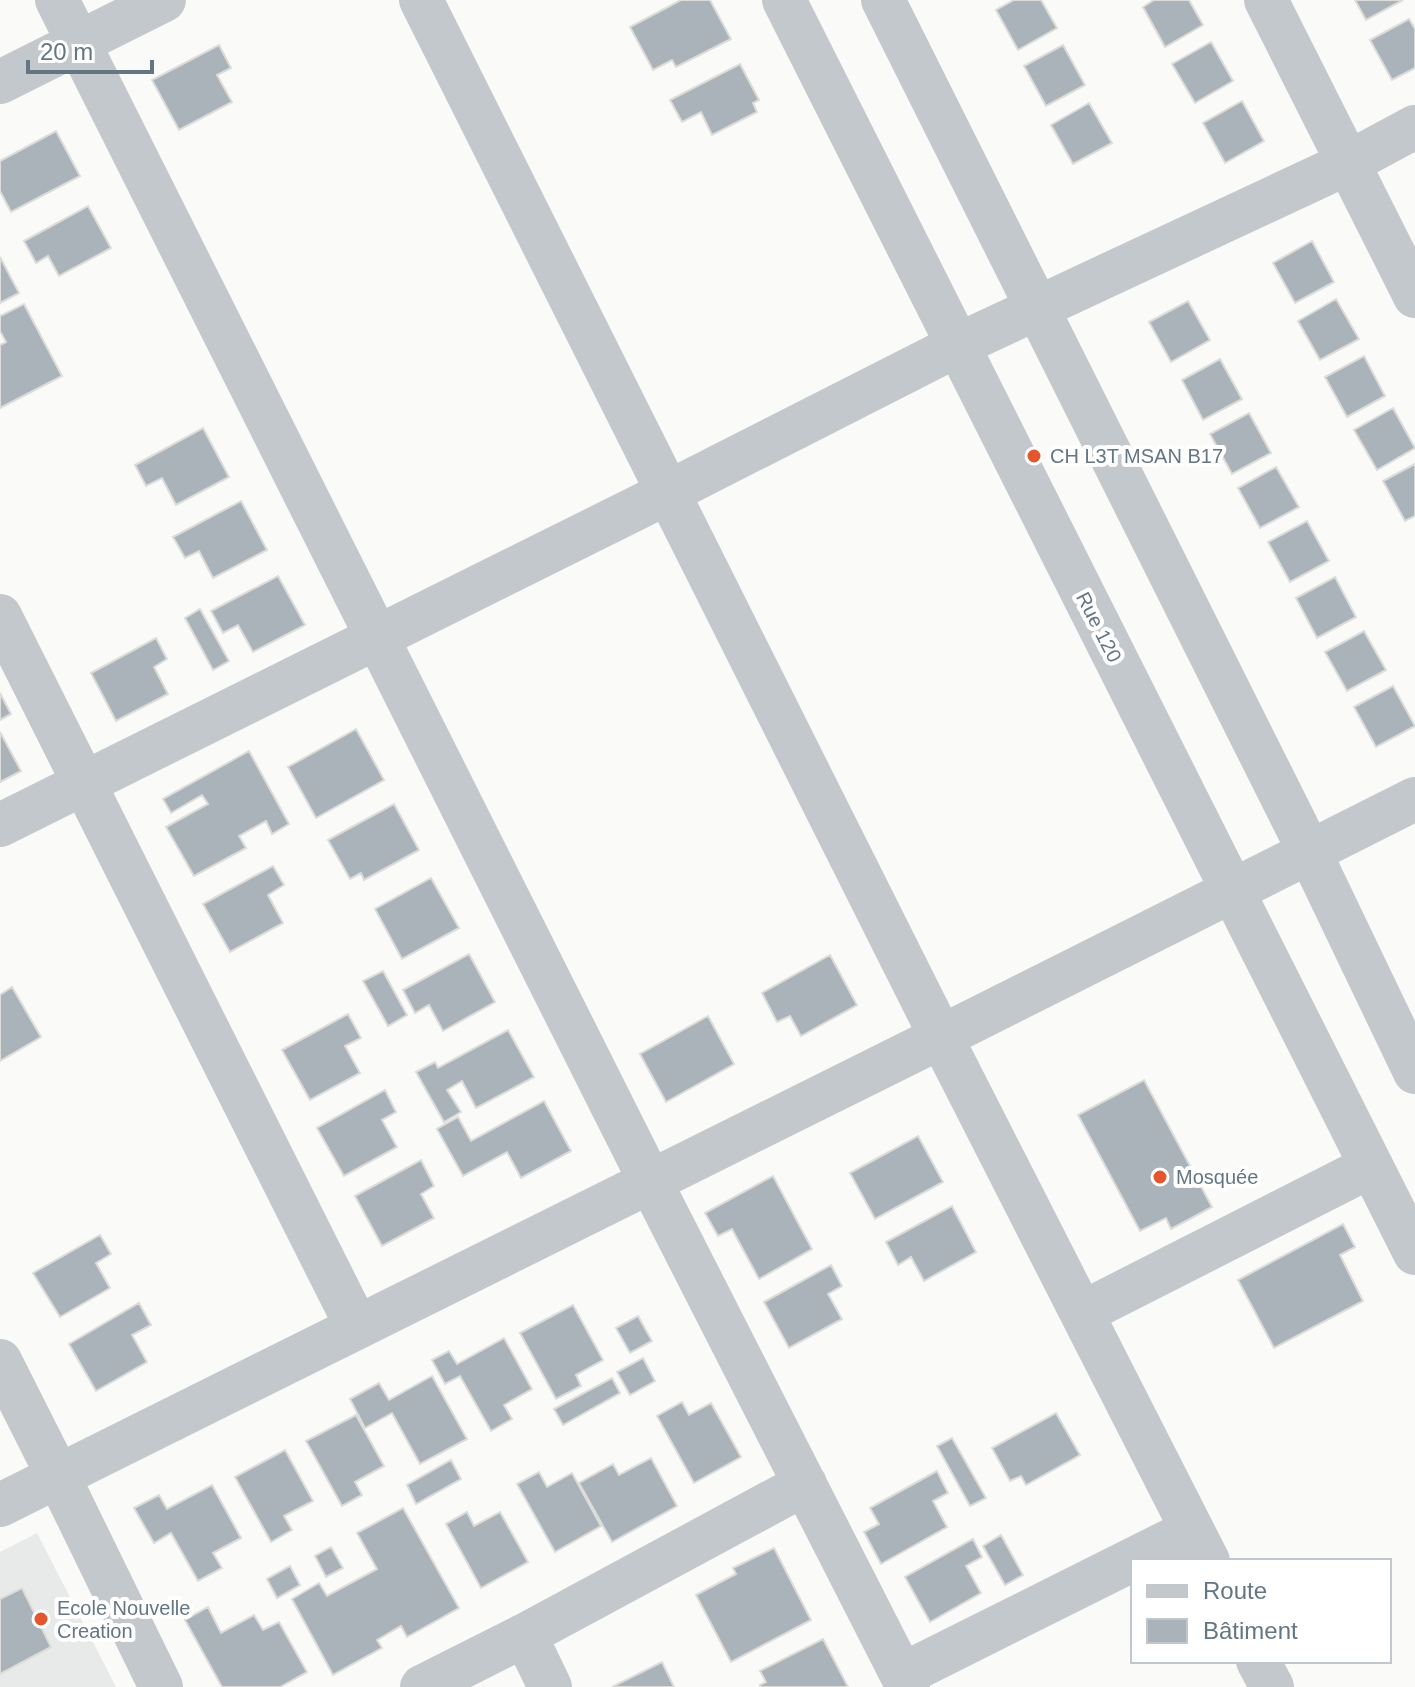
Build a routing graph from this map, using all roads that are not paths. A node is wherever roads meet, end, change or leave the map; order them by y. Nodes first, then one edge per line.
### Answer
1 (57, 0) edge
2 (164, 0) edge
3 (421, 0) edge
4 (784, 0) edge
5 (883, 0) edge
6 (1266, 0) edge
7 (78, 43) junction
8 (0, 82) edge
9 (1415, 127) edge
10 (1348, 163) junction
11 (1415, 296) edge
12 (1039, 309) junction
13 (958, 345) junction
14 (669, 492) junction
15 (0, 616) edge
16 (378, 636) junction
17 (85, 783) junction
18 (1415, 799) edge
19 (0, 825) edge
20 (1309, 851) junction
21 (1231, 891) junction
22 (941, 1037) junction
23 (1415, 1072) edge
24 (1371, 1166) junction
25 (650, 1181) junction
26 (1415, 1253) edge
27 (1082, 1313) junction
28 (357, 1327) junction
29 (0, 1361) edge
30 (58, 1476) junction
31 (805, 1484) junction
32 (0, 1505) edge
33 (1200, 1545) edge
34 (1170, 1559) edge
35 (1131, 1577) edge
36 (525, 1635) junction
37 (1259, 1663) edge
38 (905, 1681) edge
39 (161, 1687) edge
40 (422, 1687) edge
41 (550, 1687) edge
42 (1272, 1687) edge

1 - 7 street
2 - 7 street
3 - 14 street
4 - 13 street, Rue 120
5 - 12 street
6 - 10 street
7 - 8 street
7 - 16 street
9 - 10 street
10 - 11 street
10 - 12 street
12 - 13 street
12 - 20 street
13 - 14 street
13 - 21 street, Rue 120
14 - 16 street
14 - 22 street
15 - 17 street
16 - 17 street
16 - 25 street
17 - 19 street
17 - 28 street
18 - 20 street
20 - 21 street
20 - 23 street
21 - 22 street
21 - 24 street, Rue 120
22 - 25 street
22 - 27 street
24 - 26 street, Rue 120
24 - 27 street
25 - 28 street
25 - 31 street
27 - 33 street
28 - 30 street
29 - 30 street
30 - 32 street
30 - 39 street
31 - 36 street
31 - 38 street
33 - 34 street
35 - 38 street
36 - 40 street
36 - 41 street
37 - 42 street

